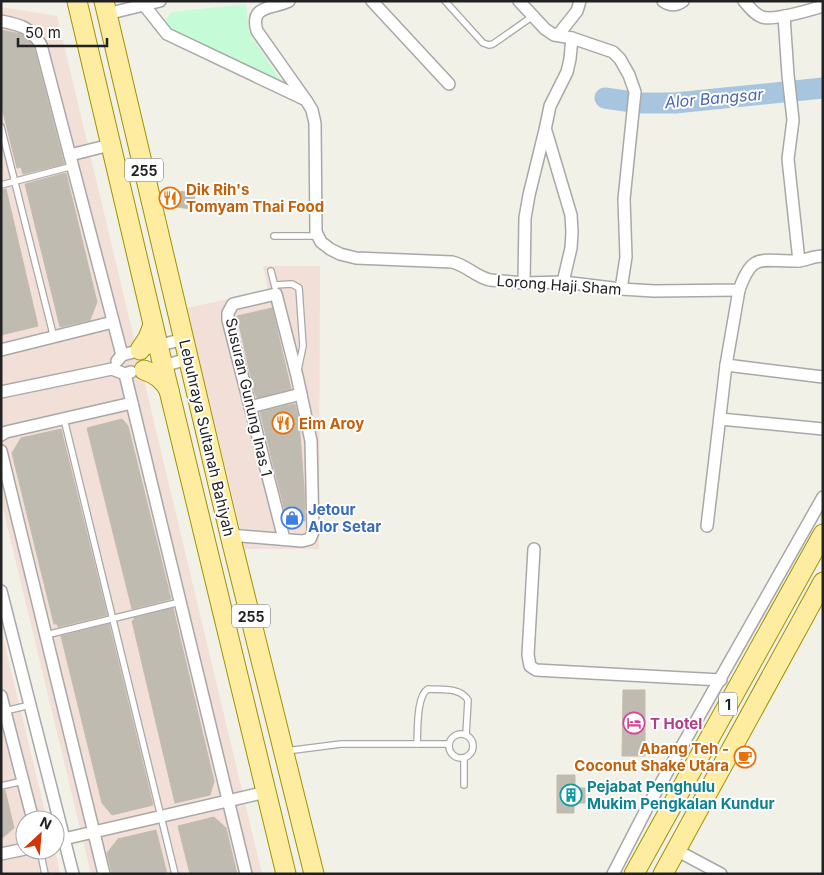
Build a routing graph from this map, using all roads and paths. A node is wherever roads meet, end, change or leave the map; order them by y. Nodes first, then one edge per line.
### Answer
1 (77, 1) edge
2 (160, 1) edge
3 (288, 1) edge
4 (372, 1) edge
5 (445, 1) edge
6 (519, 1) edge
7 (580, 1) edge
8 (663, 1) edge
9 (683, 1) edge
10 (744, 1) edge
11 (143, 3) edge
12 (823, 6) edge
13 (106, 8) edge
14 (533, 16) junction
15 (784, 16) junction
16 (1, 21) edge
17 (558, 35) junction
18 (572, 38) junction
19 (449, 84) dead end
20 (306, 100) junction
21 (1, 127) edge
22 (545, 130) junction
23 (110, 145) junction
24 (71, 160) junction
25 (15, 182) junction
26 (1, 185) edge
27 (316, 234) junction
28 (274, 236) dead end
29 (823, 256) edge
30 (799, 261) junction
31 (271, 271) dead end
32 (563, 282) junction
33 (524, 283) junction
34 (621, 289) junction
35 (276, 290) junction
36 (739, 290) junction
37 (113, 322) junction
38 (54, 338) junction
39 (184, 339) junction
40 (1, 350) edge
41 (140, 350) junction
42 (188, 359) junction
43 (726, 365) junction
44 (164, 366) junction
45 (112, 369) junction
46 (144, 370) junction
47 (125, 374) junction
48 (297, 376) junction
49 (823, 377) edge
50 (1, 392) edge
51 (170, 394) junction
52 (301, 394) junction
53 (132, 403) junction
54 (250, 407) junction
55 (64, 419) junction
56 (720, 419) junction
57 (823, 429) edge
58 (1, 435) edge
59 (1, 451) edge
60 (823, 497) edge
61 (707, 526) dead end
62 (823, 534) edge
63 (230, 535) junction
64 (284, 539) junction
65 (534, 550) dead end
66 (823, 582) edge
67 (1, 591) edge
68 (818, 600) edge
69 (180, 602) junction
70 (113, 618) junction
71 (46, 635) junction
72 (721, 680) junction
73 (1, 696) edge
74 (30, 705) junction
75 (3, 712) edge
76 (466, 735) junction
77 (417, 744) junction
78 (448, 744) junction
79 (285, 751) junction
80 (464, 759) junction
81 (23, 781) junction
82 (1, 786) edge
83 (464, 786) dead end
84 (266, 792) junction
85 (228, 800) junction
86 (30, 810) edge
87 (53, 810) edge
88 (161, 815) junction
89 (94, 832) junction
90 (65, 839) edge
91 (15, 850) edge
92 (676, 850) junction
93 (1, 854) edge
94 (65, 854) edge
95 (42, 860) edge
96 (44, 874) edge
97 (72, 874) edge
98 (104, 874) edge
99 (175, 874) edge
100 (246, 874) edge
101 (286, 874) edge
102 (314, 874) edge
103 (613, 874) edge
104 (634, 874) edge
105 (663, 874) edge
106 (721, 874) edge

1 - 23 main road, Lebuhraya Sultanah Bahiyah / 255
2 - 11 street
3 - 20 street
4 - 19 street
5 - 14 lane
6 - 14 street
7 - 17 street
8 - 9 street
10 - 15 street
11 - 13 street
11 - 20 street
12 - 15 street
13 - 39 main road, Lebuhraya Sultanah Bahiyah / 255
14 - 17 street
15 - 30 street
16 - 24 street
17 - 18 street
18 - 22 street
18 - 34 street
20 - 27 street
21 - 25 lane
22 - 32 street
22 - 33 street
23 - 24 street
23 - 41 main road, Lebuhraya Sultanah Bahiyah / 255
24 - 25 lane
24 - 37 street
25 - 26 lane
25 - 38 lane
27 - 28 lane
27 - 33 street, Lorong Haji Sham
29 - 30 street
30 - 36 street
31 - 35 lane
32 - 33 street, Lorong Haji Sham
32 - 34 street, Lorong Haji Sham
34 - 36 street, Lorong Haji Sham
35 - 48 street
35 - 48 lane
35 - 54 street, Susuran Gunung Inas 1
36 - 43 street
37 - 38 street
37 - 41 street
38 - 40 street
39 - 41 street
39 - 42 main road, Lebuhraya Sultanah Bahiyah / 255
41 - 44 main road, Lebuhraya Sultanah Bahiyah / 255
41 - 45 street
42 - 44 street
42 - 63 main road, Lebuhraya Sultanah Bahiyah / 255
43 - 49 street
43 - 56 street
44 - 46 street
44 - 51 main road, Lebuhraya Sultanah Bahiyah / 255
45 - 47 street
45 - 50 street
46 - 47 street
46 - 51 main road
47 - 53 street
48 - 52 street
51 - 84 main road, Lebuhraya Sultanah Bahiyah / 255
52 - 54 street
52 - 64 street
53 - 55 street
53 - 69 street
54 - 64 street, Susuran Gunung Inas 1
55 - 58 street
55 - 70 lane
56 - 57 street
56 - 61 street
59 - 71 street
60 - 72 street
62 - 104 main road, 1
63 - 64 street
63 - 79 main road, Lebuhraya Sultanah Bahiyah / 255
65 - 72 street
66 - 68 main road, 1
67 - 74 street
68 - 92 main road, 1
69 - 70 lane
69 - 85 street
70 - 71 lane
70 - 88 lane
71 - 89 street
72 - 103 street
73 - 75 street
74 - 75 lane
74 - 87 street
75 - 81 street
76 - 77 lane
76 - 78 lane
76 - 80 lane
77 - 78 lane
77 - 79 lane
78 - 80 lane
79 - 102 main road, Lebuhraya Sultanah Bahiyah / 255
80 - 83 lane
81 - 82 lane
81 - 86 street
84 - 85 street
84 - 101 main road, Lebuhraya Sultanah Bahiyah / 255
85 - 88 street
85 - 100 street
88 - 89 street
88 - 99 lane
89 - 90 street
89 - 98 street
91 - 93 street
92 - 105 main road, 1
92 - 106 street
94 - 97 street
95 - 96 lane

